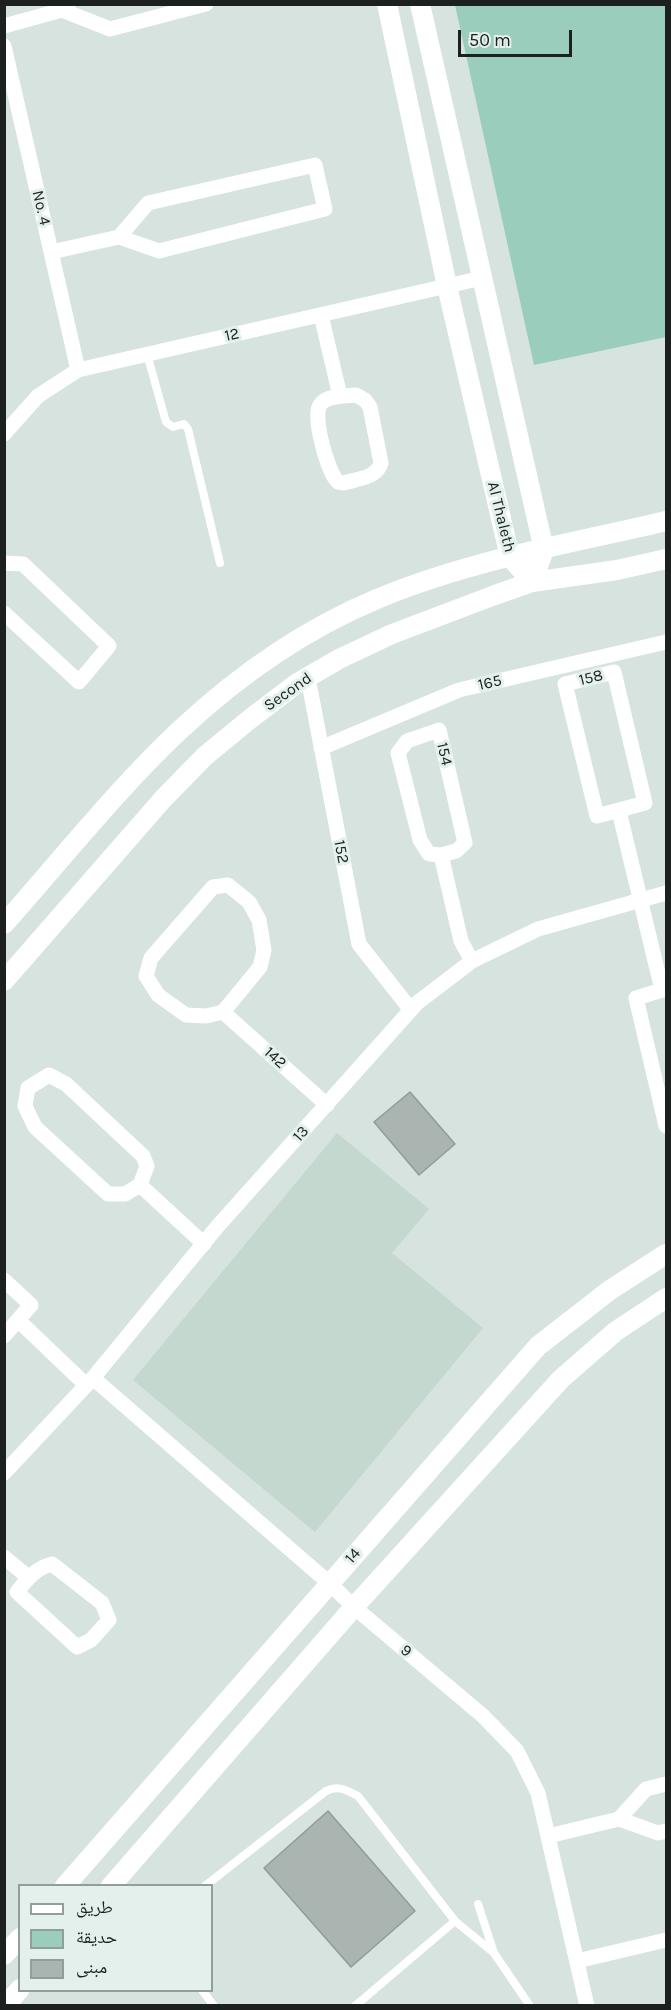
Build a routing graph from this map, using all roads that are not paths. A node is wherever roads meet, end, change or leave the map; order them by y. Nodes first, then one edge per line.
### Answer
1 (206, 4) edge
2 (387, 4) edge
3 (420, 4) edge
4 (65, 7) edge
5 (4, 26) edge
6 (4, 46) edge
7 (119, 237) junction
8 (51, 252) junction
9 (482, 278) junction
10 (447, 286) junction
11 (321, 315) junction
12 (147, 354) junction
13 (78, 370) junction
14 (340, 396) junction
15 (4, 434) edge
16 (666, 521) edge
17 (544, 550) junction
18 (510, 557) junction
19 (666, 559) edge
20 (4, 563) edge
21 (220, 563) dead end
22 (532, 582) junction
23 (4, 612) edge
24 (666, 642) edge
25 (308, 678) junction
26 (321, 748) junction
27 (619, 811) junction
28 (441, 855) junction
29 (666, 893) edge
30 (640, 901) junction
31 (4, 924) edge
32 (472, 961) junction
33 (4, 981) edge
34 (664, 990) edge
35 (411, 1010) junction
36 (223, 1011) junction
37 (327, 1105) junction
38 (666, 1126) edge
39 (140, 1185) junction
40 (204, 1244) junction
41 (666, 1254) edge
42 (4, 1280) edge
43 (666, 1298) edge
44 (19, 1321) junction
45 (4, 1336) edge
46 (89, 1382) junction
47 (4, 1473) edge
48 (4, 1557) edge
49 (28, 1577) junction
50 (329, 1583) junction
51 (354, 1607) junction
52 (666, 1784) edge
53 (619, 1819) junction
54 (666, 1831) edge
55 (548, 1836) junction
56 (67, 1884) edge
57 (113, 1884) edge
58 (208, 1884) edge
59 (478, 1904) dead end
60 (455, 1922) junction
61 (18, 1940) edge
62 (666, 1940) edge
63 (494, 1953) junction
64 (4, 1955) edge
65 (577, 1961) junction
66 (18, 1991) edge
67 (204, 1992) edge
68 (5, 2006) edge
69 (214, 2006) edge
70 (355, 2006) edge
71 (530, 2006) edge
72 (587, 2006) edge

1 - 4 street
2 - 10 street, Al Thaleth
3 - 9 street, Al Thaleth
4 - 5 street
6 - 8 street, No. 4
7 - 7 street
7 - 8 street
8 - 13 street, No. 4
9 - 10 street, 12
9 - 17 street, Al Thaleth
10 - 11 street, 12
10 - 18 street, Al Thaleth
11 - 12 street, 12
11 - 14 street
12 - 13 street, 12
12 - 21 lane
13 - 15 street, 12
14 - 14 street
16 - 17 street
17 - 18 street
17 - 22 street, Al Thaleth
18 - 22 street, Al Thaleth
18 - 31 street
19 - 22 street, Second
20 - 23 street
22 - 25 street, Second
24 - 26 street, 165
25 - 26 street, 152
25 - 33 street, Second
26 - 35 street, 152
27 - 27 street, 158
27 - 30 street
28 - 28 street, 154
28 - 32 street
29 - 30 street, 13
30 - 32 street, 13
30 - 34 street
32 - 35 street, 13
34 - 38 street
35 - 37 street, 13
36 - 36 street
36 - 37 street, 142
37 - 40 street, 13
39 - 39 street
39 - 40 street
40 - 46 street, 13
41 - 50 street, 14
42 - 44 street
43 - 51 street
44 - 45 street
44 - 46 street, 9
46 - 47 street, 13
46 - 50 street, 9
48 - 49 street
49 - 49 street
50 - 51 street, 9
50 - 56 street, 14
51 - 55 street, 9
51 - 57 street
52 - 53 street
53 - 54 street
53 - 55 street
55 - 65 street, 9
58 - 60 lane
59 - 63 lane
60 - 63 lane
60 - 70 lane
61 - 64 street
62 - 65 street
63 - 71 lane
65 - 72 street, 9
66 - 68 street
67 - 69 lane

